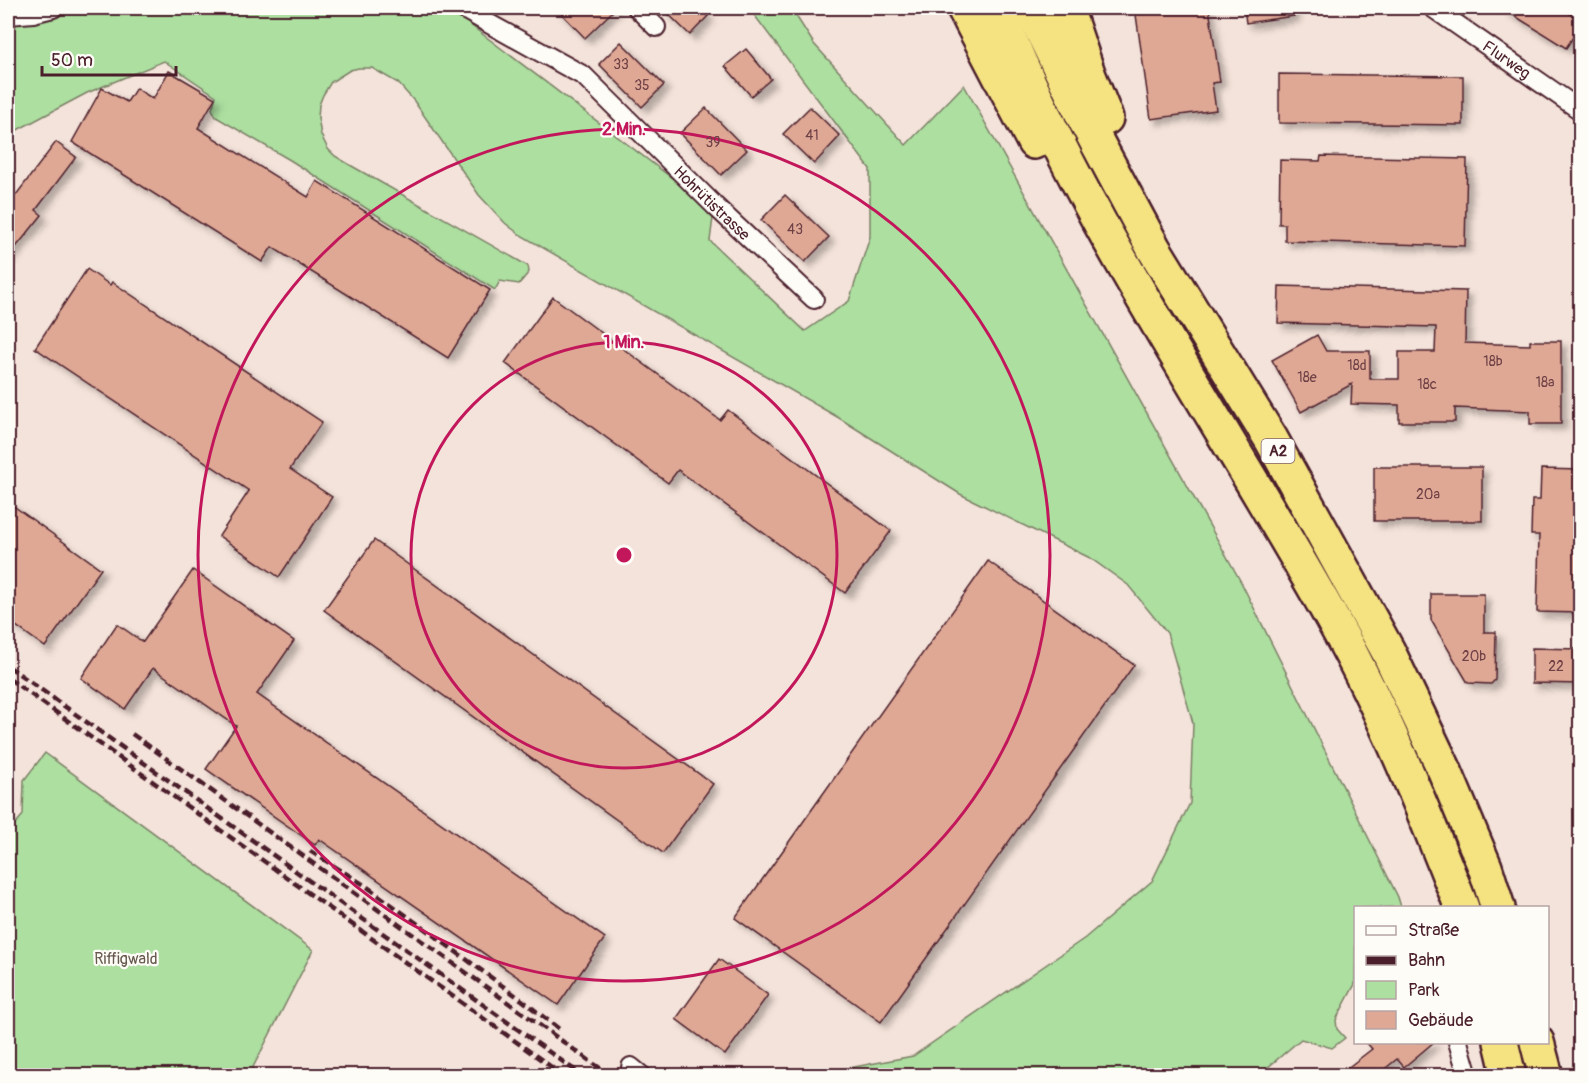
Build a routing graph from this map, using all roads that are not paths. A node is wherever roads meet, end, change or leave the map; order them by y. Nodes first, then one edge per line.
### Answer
1 (53, 8) edge
2 (462, 8) edge
3 (637, 8) edge
4 (964, 8) edge
5 (997, 8) edge
6 (1031, 8) edge
7 (1066, 8) edge
8 (1433, 8) edge
9 (8, 15) edge
10 (656, 27) dead end
11 (1581, 110) edge
12 (1134, 285) junction
13 (814, 299) dead end
14 (1271, 439) junction
15 (1461, 906) edge
16 (1497, 906) edge
17 (1459, 1044) edge
18 (1501, 1044) edge
19 (1538, 1044) edge
20 (1468, 1076) edge
21 (1509, 1076) edge
22 (1546, 1076) edge

1 - 9 street
2 - 13 street, Hohrütistrasse
3 - 10 street
4 - 12 highway
5 - 12 highway, A2
6 - 14 highway, A2
7 - 14 highway
8 - 11 street, Flurweg
12 - 15 highway, A2
14 - 16 highway, A2
17 - 20 street
18 - 21 highway
19 - 22 highway

